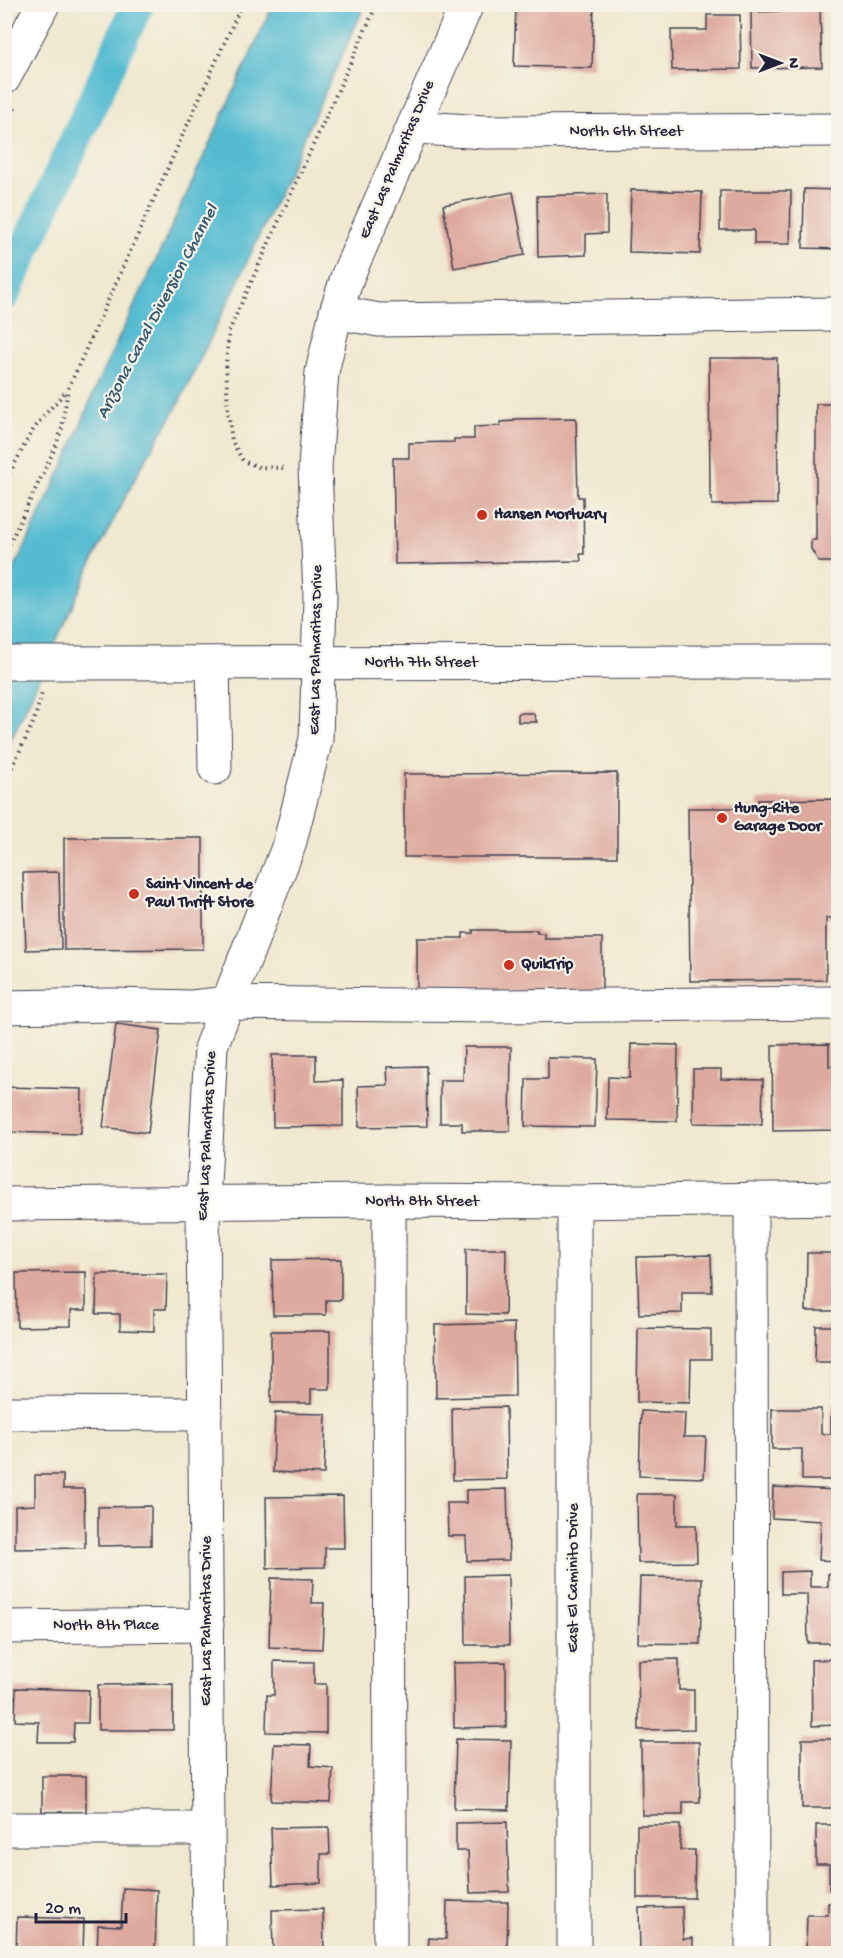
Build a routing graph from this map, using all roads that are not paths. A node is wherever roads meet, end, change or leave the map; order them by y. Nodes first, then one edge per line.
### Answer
1 (43, 4) edge
2 (467, 4) edge
3 (4, 78) edge
4 (414, 126) junction
5 (838, 130) edge
6 (336, 312) junction
7 (838, 314) edge
8 (838, 662) edge
9 (4, 663) edge
10 (319, 663) junction
11 (213, 664) junction
12 (215, 768) dead end
13 (838, 1003) edge
14 (228, 1004) junction
15 (4, 1007) edge
16 (838, 1198) edge
17 (751, 1199) junction
18 (389, 1201) junction
19 (574, 1202) junction
20 (4, 1204) edge
21 (203, 1204) junction
22 (4, 1413) edge
23 (205, 1414) junction
24 (207, 1625) junction
25 (4, 1627) edge
26 (4, 1828) edge
27 (208, 1829) junction
28 (209, 1953) edge
29 (390, 1953) edge
30 (574, 1953) edge
31 (752, 1953) edge

1 - 3 street
2 - 4 street, East Las Palmaritas Drive
4 - 5 street, North 6th Street
4 - 6 street, East Las Palmaritas Drive
6 - 7 street
6 - 10 street, East Las Palmaritas Drive
8 - 10 street, North 7th Street
9 - 11 street, North 7th Street
10 - 11 street, North 7th Street
10 - 14 street, East Las Palmaritas Drive
11 - 12 street
13 - 14 street
14 - 15 street
14 - 21 street, East Las Palmaritas Drive
16 - 17 street, North 8th Street
17 - 19 street, North 8th Street
17 - 31 street
18 - 19 street, North 8th Street
18 - 21 street, North 8th Street
18 - 29 street
19 - 30 street, East El Caminito Drive
20 - 21 street, North 8th Street
21 - 23 street, East Las Palmaritas Drive
22 - 23 street
23 - 24 street, East Las Palmaritas Drive
24 - 25 street, North 8th Place
24 - 27 street, East Las Palmaritas Drive
26 - 27 street
27 - 28 street, East Las Palmaritas Drive

